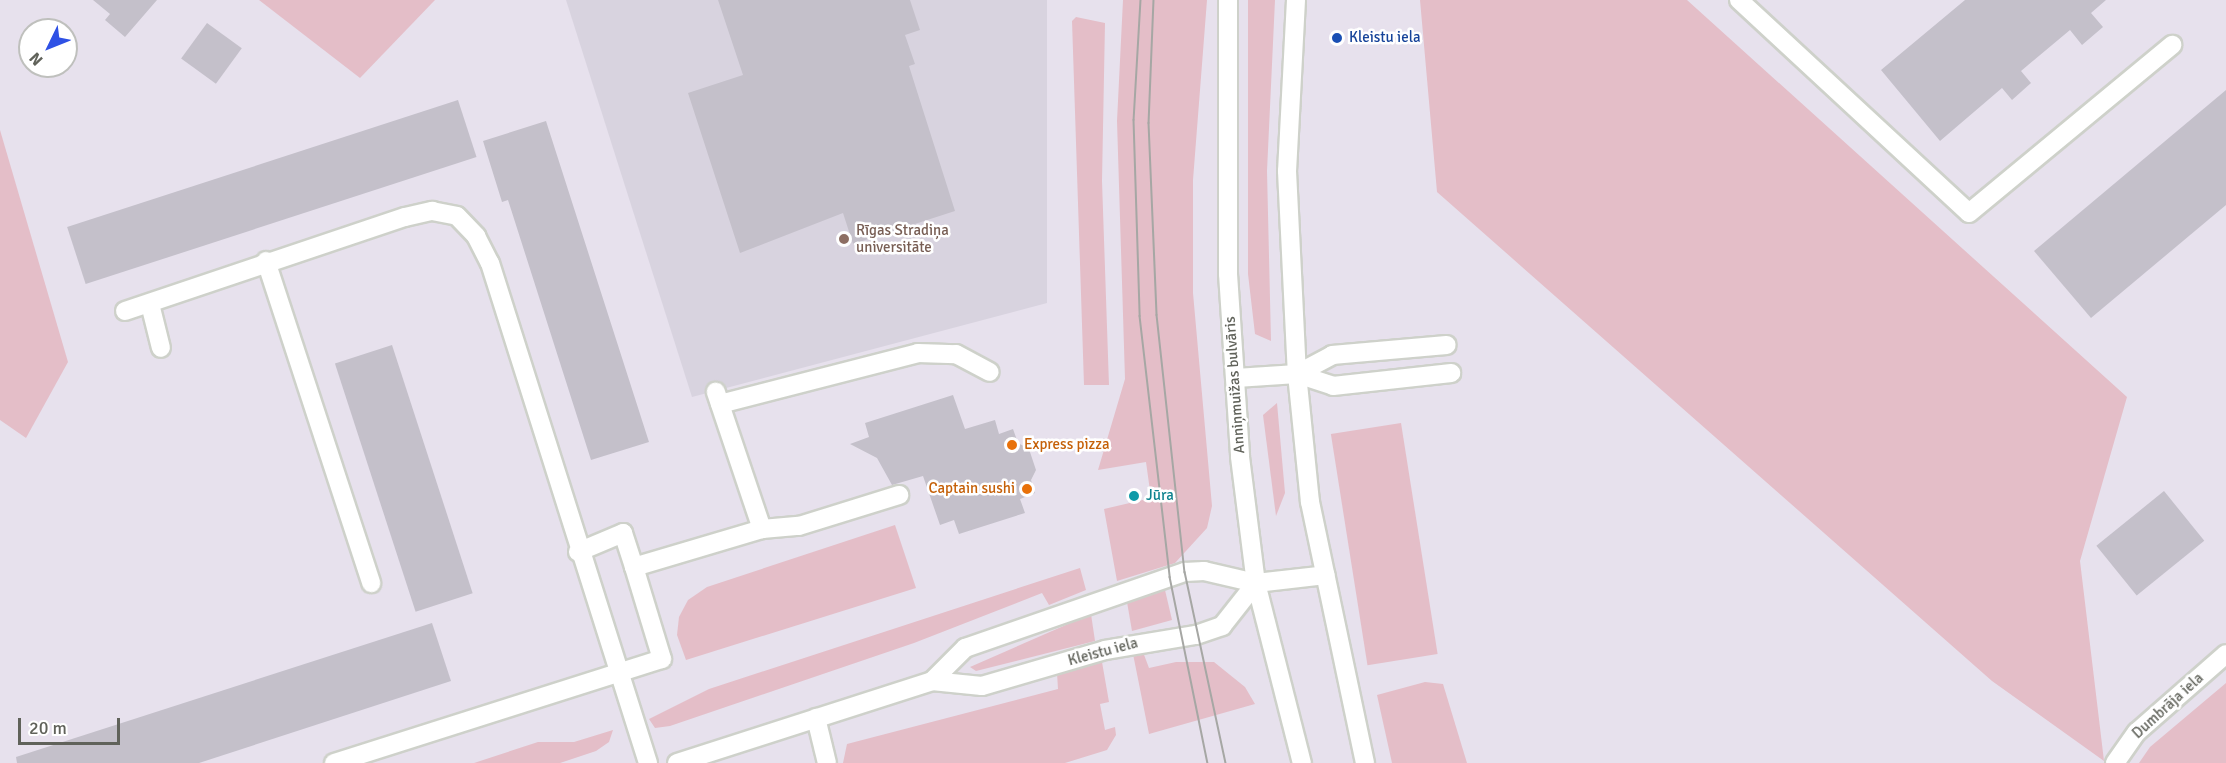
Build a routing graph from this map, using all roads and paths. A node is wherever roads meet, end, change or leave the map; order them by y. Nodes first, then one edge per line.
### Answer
1 (1228, 0) edge
2 (1296, 0) edge
3 (1738, 0) edge
4 (2172, 45) dead end
5 (266, 261) junction
6 (150, 304) junction
7 (125, 311) dead end
8 (1447, 345) dead end
9 (161, 348) dead end
10 (990, 372) dead end
11 (1451, 373) dead end
12 (1297, 374) junction
13 (1236, 378) junction
14 (900, 495) dead end
15 (762, 529) junction
16 (578, 552) junction
17 (634, 567) junction
18 (1326, 575) junction
19 (371, 583) dead end
20 (1256, 583) junction
21 (2226, 654) edge
22 (616, 673) junction
23 (932, 681) junction
24 (816, 718) junction
25 (334, 763) edge
26 (648, 763) edge
27 (677, 763) edge
28 (827, 763) edge
29 (1302, 763) edge
30 (1365, 763) edge
31 (2115, 763) edge

1 - 13 street, Anniņmuižas bulvāris
2 - 12 street
3 - 4 street
5 - 6 street
5 - 16 street
5 - 19 street
6 - 7 street
6 - 9 street
8 - 12 street
10 - 15 street
11 - 12 street
12 - 13 street
12 - 18 street
13 - 20 street, Anniņmuižas bulvāris
14 - 15 street
15 - 17 street
16 - 17 street
16 - 22 street
17 - 22 street
18 - 20 street, Kleistu iela
18 - 30 street
20 - 23 street, Kleistu iela
20 - 23 street, Kleistu iela
20 - 29 street, Anniņmuižas bulvāris
21 - 31 street, Dumbrāja iela
22 - 25 street
22 - 26 street
23 - 24 street, Kleistu iela
24 - 27 street, Kleistu iela
24 - 28 street

